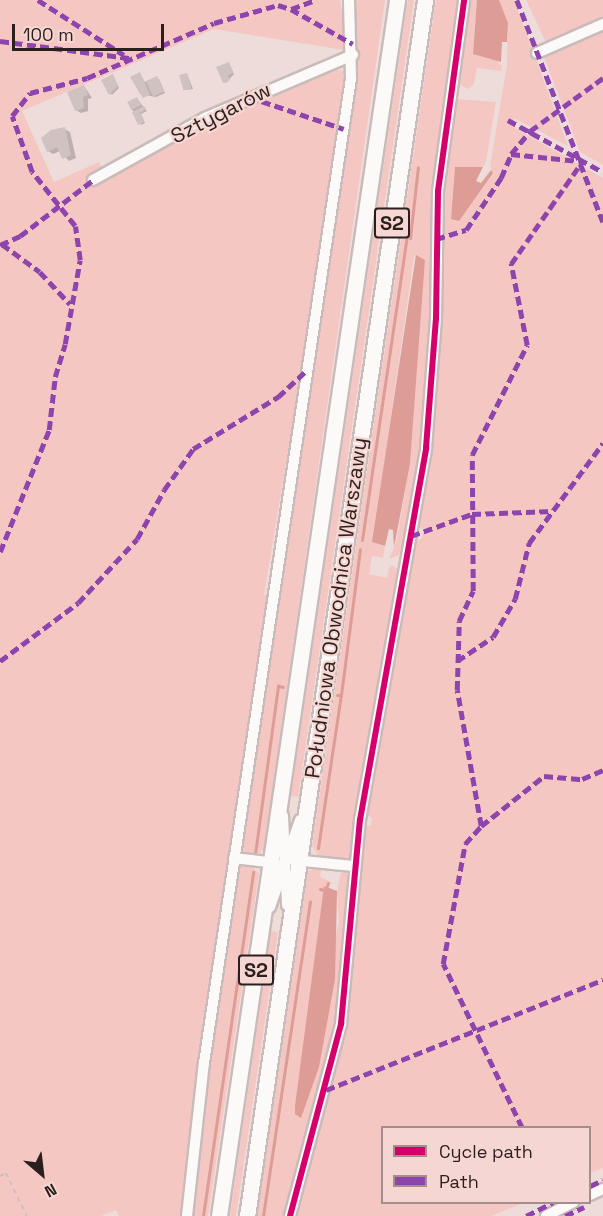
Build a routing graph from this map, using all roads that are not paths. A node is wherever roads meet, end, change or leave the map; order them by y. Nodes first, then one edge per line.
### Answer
1 (349, 0) edge
2 (397, 0) edge
3 (425, 0) edge
4 (464, 0) edge
5 (603, 24) edge
6 (537, 52) dead end
7 (353, 55) junction
8 (93, 180) dead end
9 (234, 858) junction
10 (285, 862) junction
11 (353, 866) junction
12 (572, 1204) edge
13 (187, 1216) edge
14 (219, 1216) edge
15 (248, 1216) edge
16 (290, 1216) edge
17 (546, 1216) edge

1 - 7 street
2 - 10 highway, Południowa Obwodnica Warszawy / S2
3 - 10 highway, Południowa Obwodnica Warszawy / S2
4 - 11 street
5 - 6 street
7 - 8 street, Sztygarów
7 - 9 street
9 - 10 street
9 - 13 street
10 - 11 street
10 - 14 highway, Południowa Obwodnica Warszawy / S2
10 - 15 highway, Południowa Obwodnica Warszawy / S2
11 - 16 street
12 - 17 street

